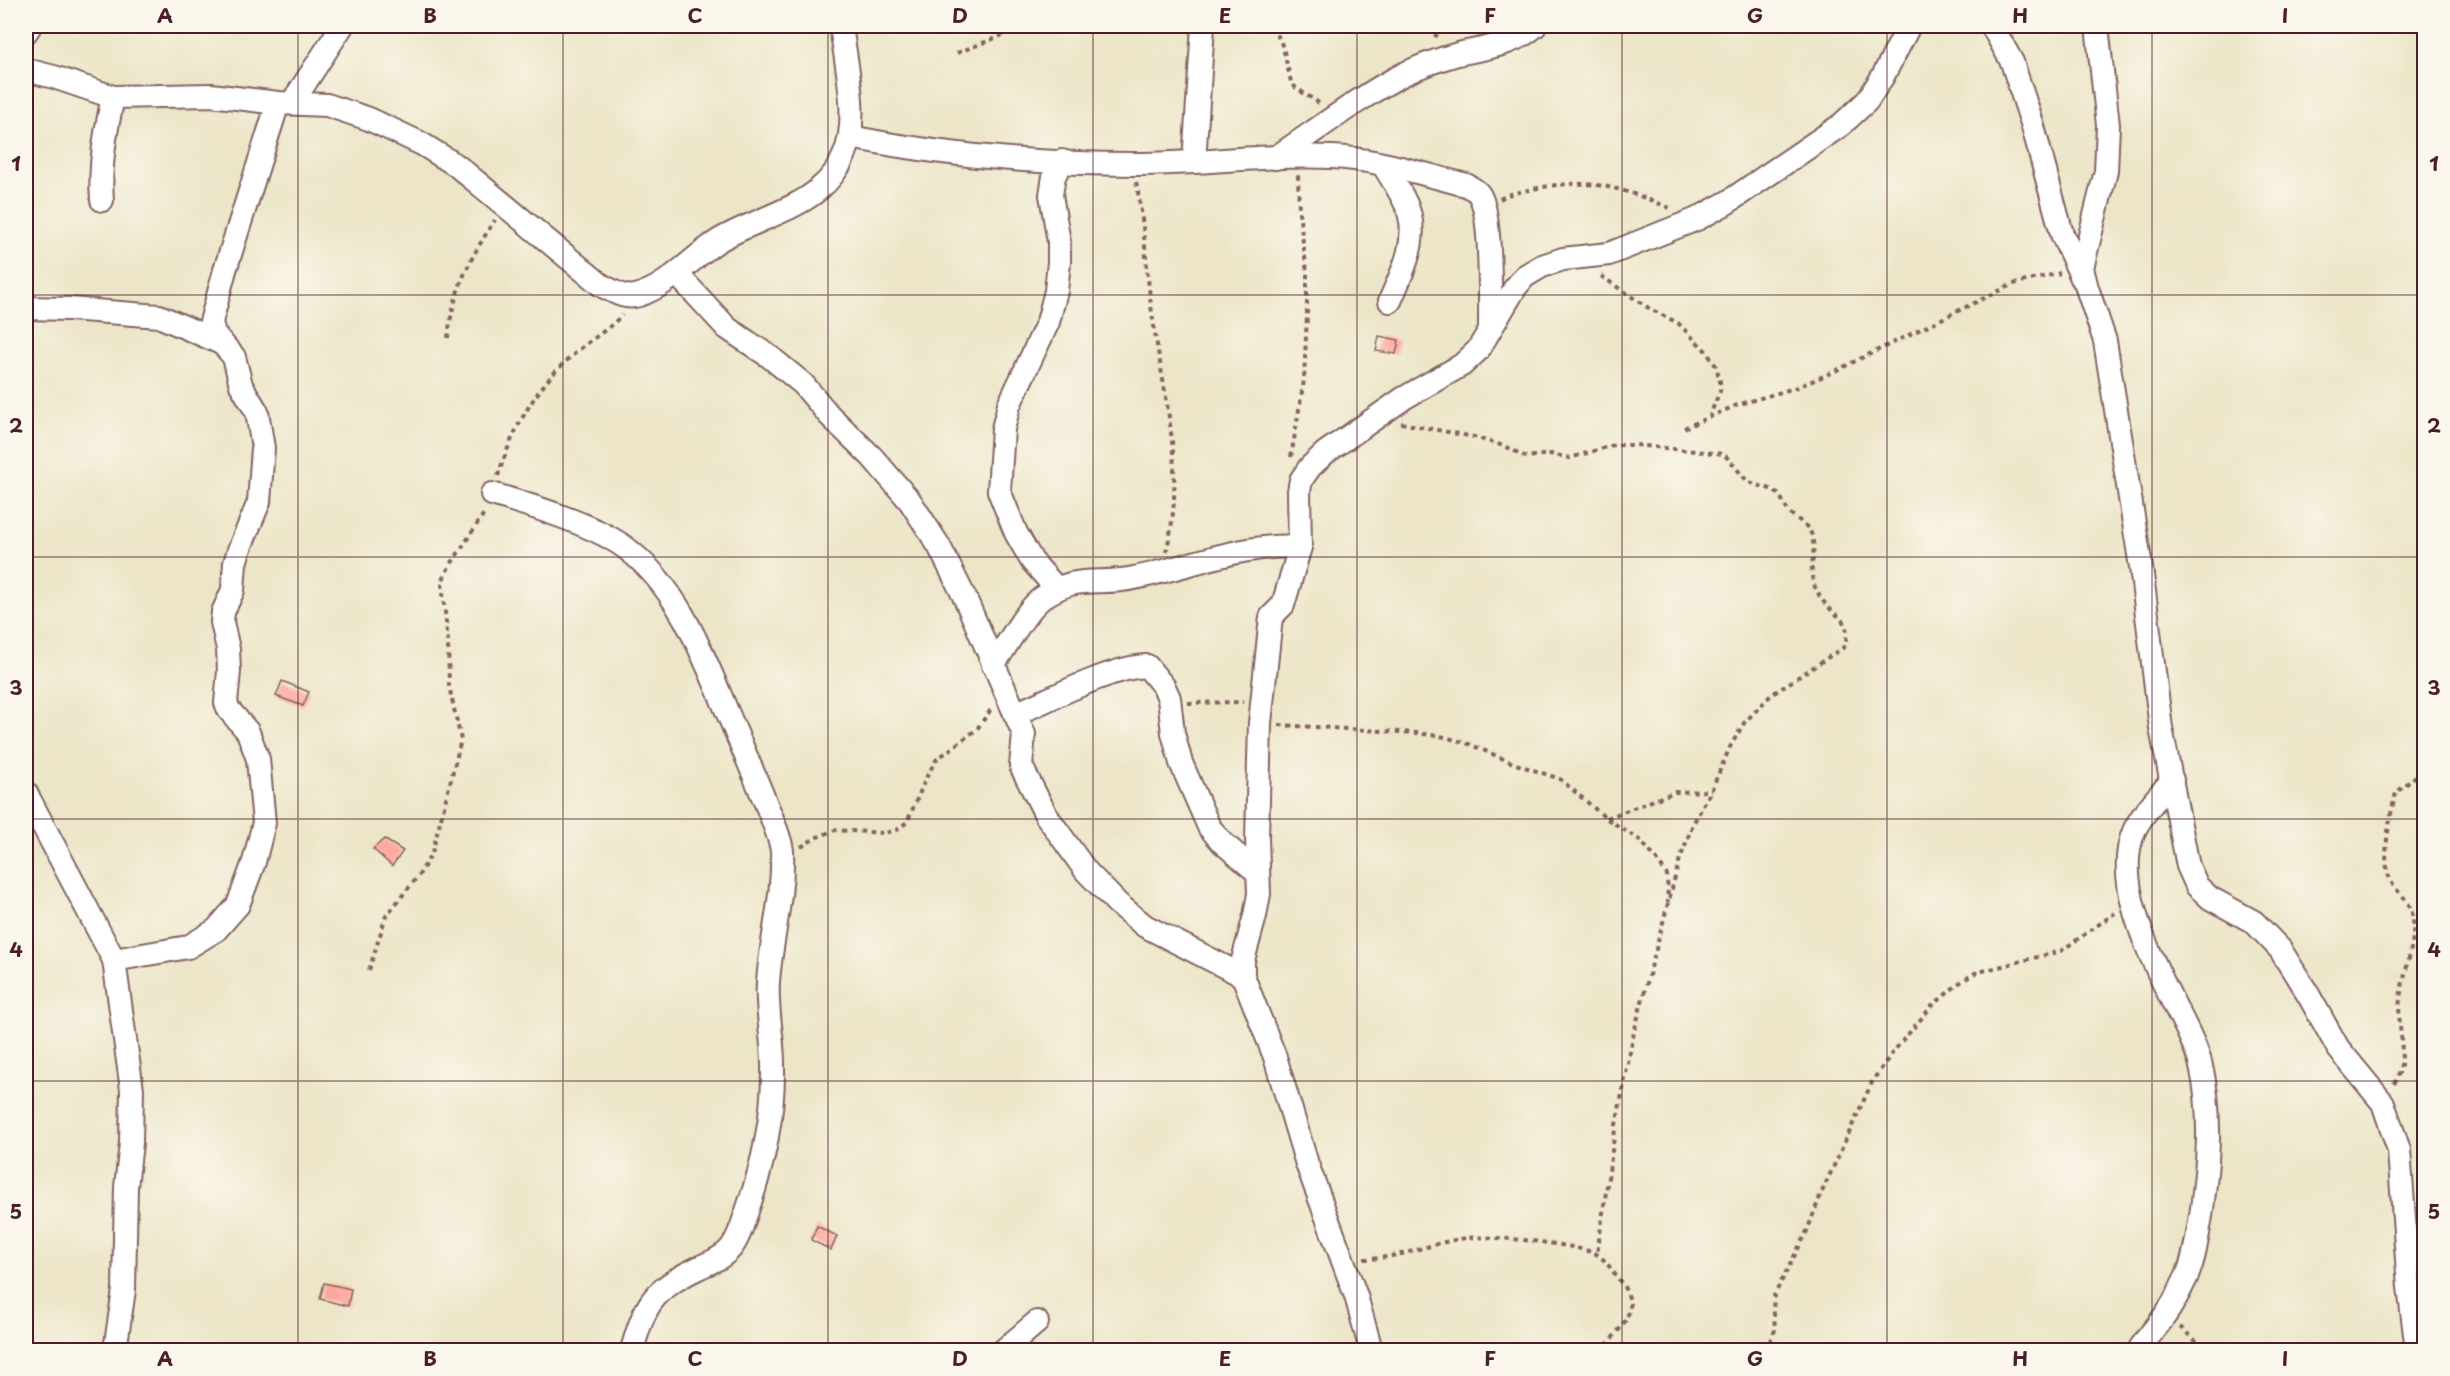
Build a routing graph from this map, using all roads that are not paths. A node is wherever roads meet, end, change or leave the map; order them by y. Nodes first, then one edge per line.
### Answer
1 (30, 26) edge
2 (342, 26) edge
3 (841, 26) edge
4 (1203, 26) edge
5 (1535, 26) edge
6 (1909, 26) edge
7 (1992, 26) edge
8 (2097, 26) edge
9 (26, 32) edge
10 (26, 70) edge
11 (113, 96) junction
12 (285, 103) junction
13 (850, 137) junction
14 (1285, 157) junction
15 (1062, 161) junction
16 (1194, 162) junction
17 (1384, 166) junction
18 (102, 200) dead end
19 (677, 274) junction
20 (2082, 279) junction
21 (1390, 301) dead end
22 (26, 308) edge
23 (1490, 333) junction
24 (221, 343) junction
25 (492, 494) road end
26 (1300, 547) junction
27 (1057, 589) junction
28 (993, 665) junction
29 (1015, 714) junction
30 (2172, 780) junction
31 (26, 793) edge
32 (1258, 873) junction
33 (114, 960) junction
34 (1243, 976) junction
35 (1037, 1322) dead end
36 (115, 1350) edge
37 (632, 1350) edge
38 (1004, 1350) edge
39 (1371, 1350) edge
40 (2139, 1350) edge
41 (2417, 1350) edge

1 - 9 street
2 - 12 street
3 - 13 street
4 - 16 street
5 - 14 street
6 - 23 street
7 - 20 street
8 - 20 street
10 - 11 street
11 - 12 street
11 - 18 street
12 - 19 street
12 - 24 street
13 - 15 street
13 - 19 street
14 - 16 street
14 - 17 street
15 - 16 street
15 - 27 street
17 - 21 street
17 - 23 street
19 - 28 street
20 - 30 street
22 - 24 street
23 - 26 street
24 - 33 street
25 - 37 street
26 - 27 street
26 - 32 street
27 - 28 street
28 - 29 street
29 - 32 street
29 - 34 street
30 - 40 street
30 - 41 street
31 - 33 street
32 - 34 street
33 - 36 street
34 - 39 street
35 - 38 street

